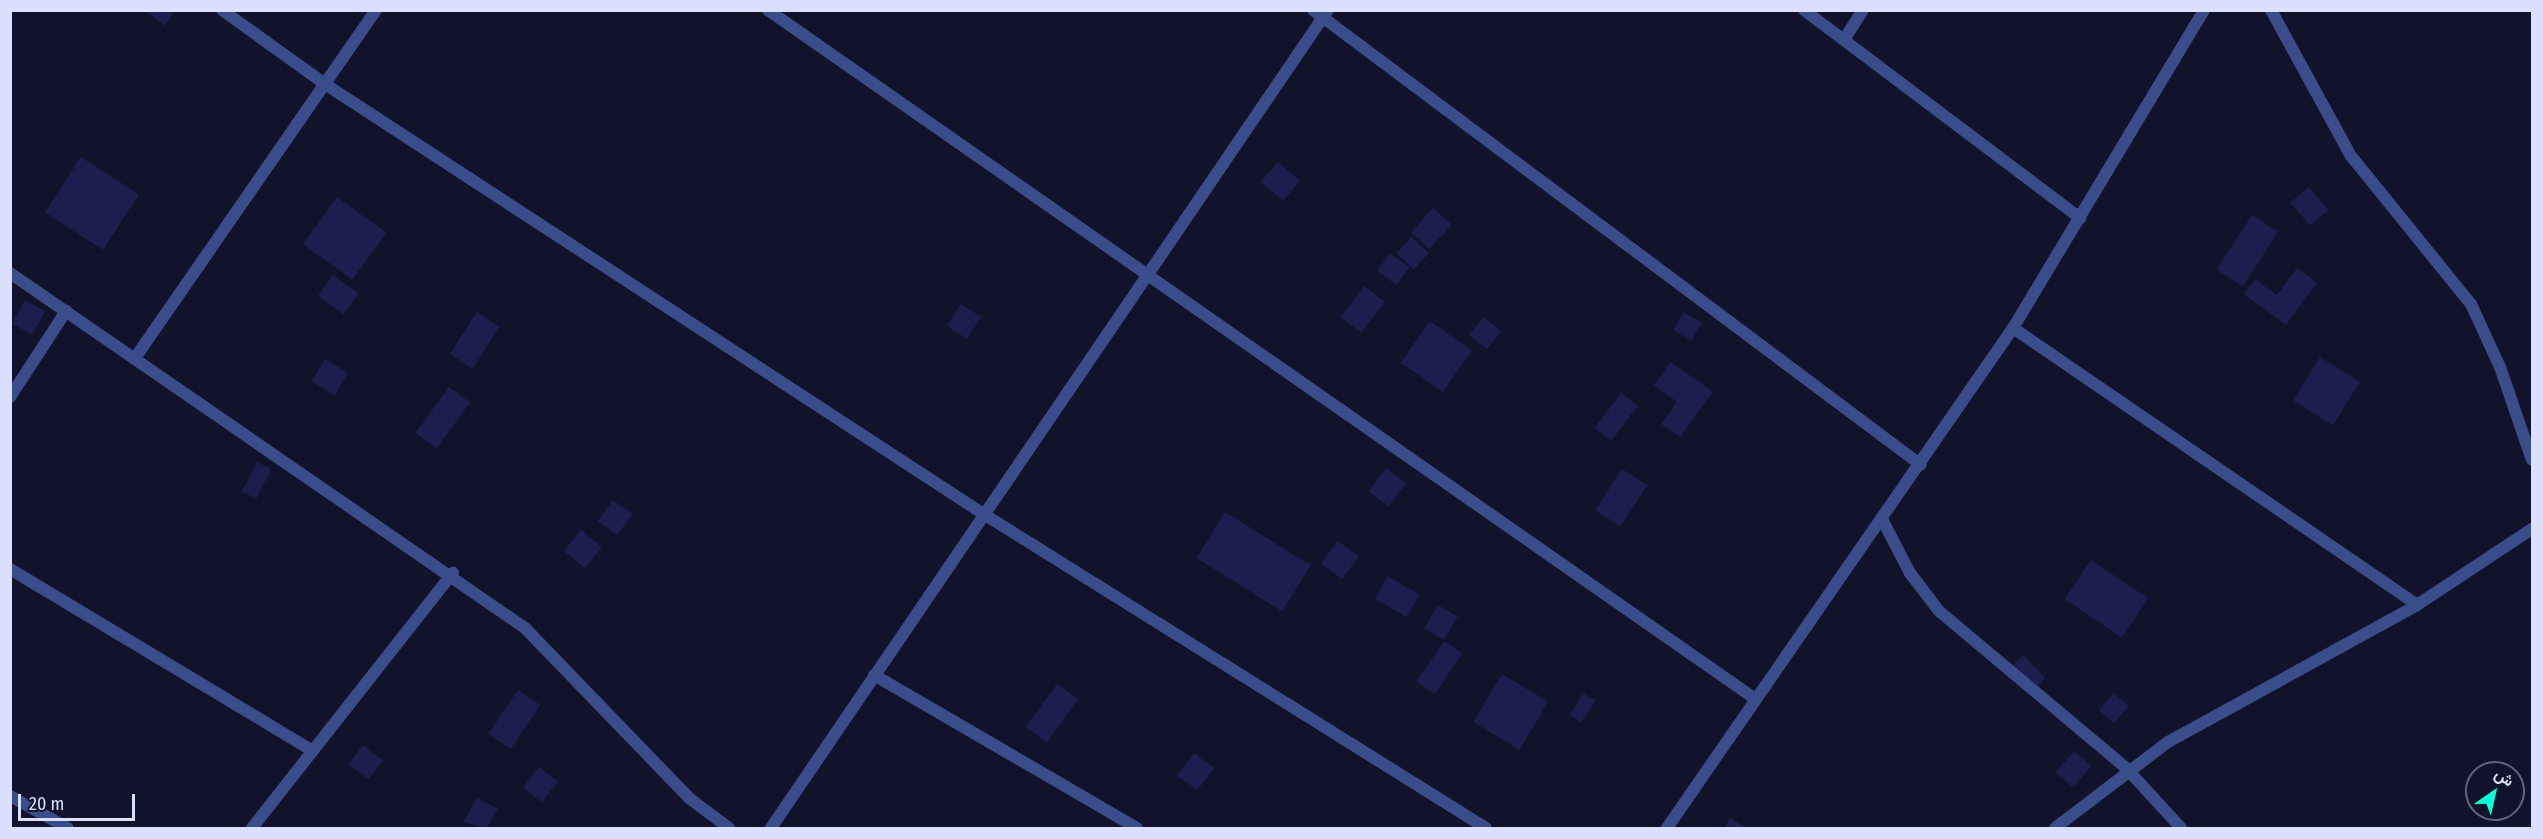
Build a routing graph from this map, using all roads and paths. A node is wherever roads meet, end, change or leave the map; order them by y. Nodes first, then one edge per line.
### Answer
1 (222, 10) edge
2 (376, 10) edge
3 (768, 10) edge
4 (1804, 10) edge
5 (1863, 10) edge
6 (2204, 10) edge
7 (2271, 10) edge
8 (1321, 13) edge
9 (1844, 40) junction
10 (325, 84) junction
11 (2080, 218) junction
12 (10, 273) edge
13 (1143, 274) junction
14 (66, 311) junction
15 (2013, 328) junction
16 (135, 358) junction
17 (10, 397) edge
18 (2532, 460) edge
19 (1921, 465) junction
20 (982, 513) junction
21 (1882, 519) junction
22 (2532, 529) edge
23 (10, 569) edge
24 (453, 573) junction
25 (2417, 605) junction
26 (874, 675) junction
27 (1754, 698) junction
28 (313, 751) junction
29 (2127, 769) junction
30 (10, 796) edge
31 (68, 828) edge
32 (252, 828) edge
33 (729, 828) edge
34 (771, 828) edge
35 (1137, 828) edge
36 (1486, 828) edge
37 (1667, 828) edge
38 (2055, 828) edge
39 (2181, 828) edge

1 - 10 street
2 - 10 street
3 - 13 street
4 - 9 street
5 - 9 street
6 - 11 street
7 - 18 street
8 - 13 street
8 - 19 street
9 - 11 street
10 - 16 street
10 - 20 street
11 - 15 street
12 - 14 street
13 - 20 street
13 - 27 street
14 - 16 street
14 - 17 street
15 - 19 street
15 - 25 street
16 - 24 street
19 - 21 street
20 - 26 street
20 - 36 street
21 - 27 street
21 - 29 street
22 - 25 street
23 - 28 street
24 - 28 street
24 - 33 street
25 - 29 street
26 - 34 street
26 - 35 street
27 - 37 street
28 - 32 street
29 - 38 street
29 - 39 street
30 - 31 street

